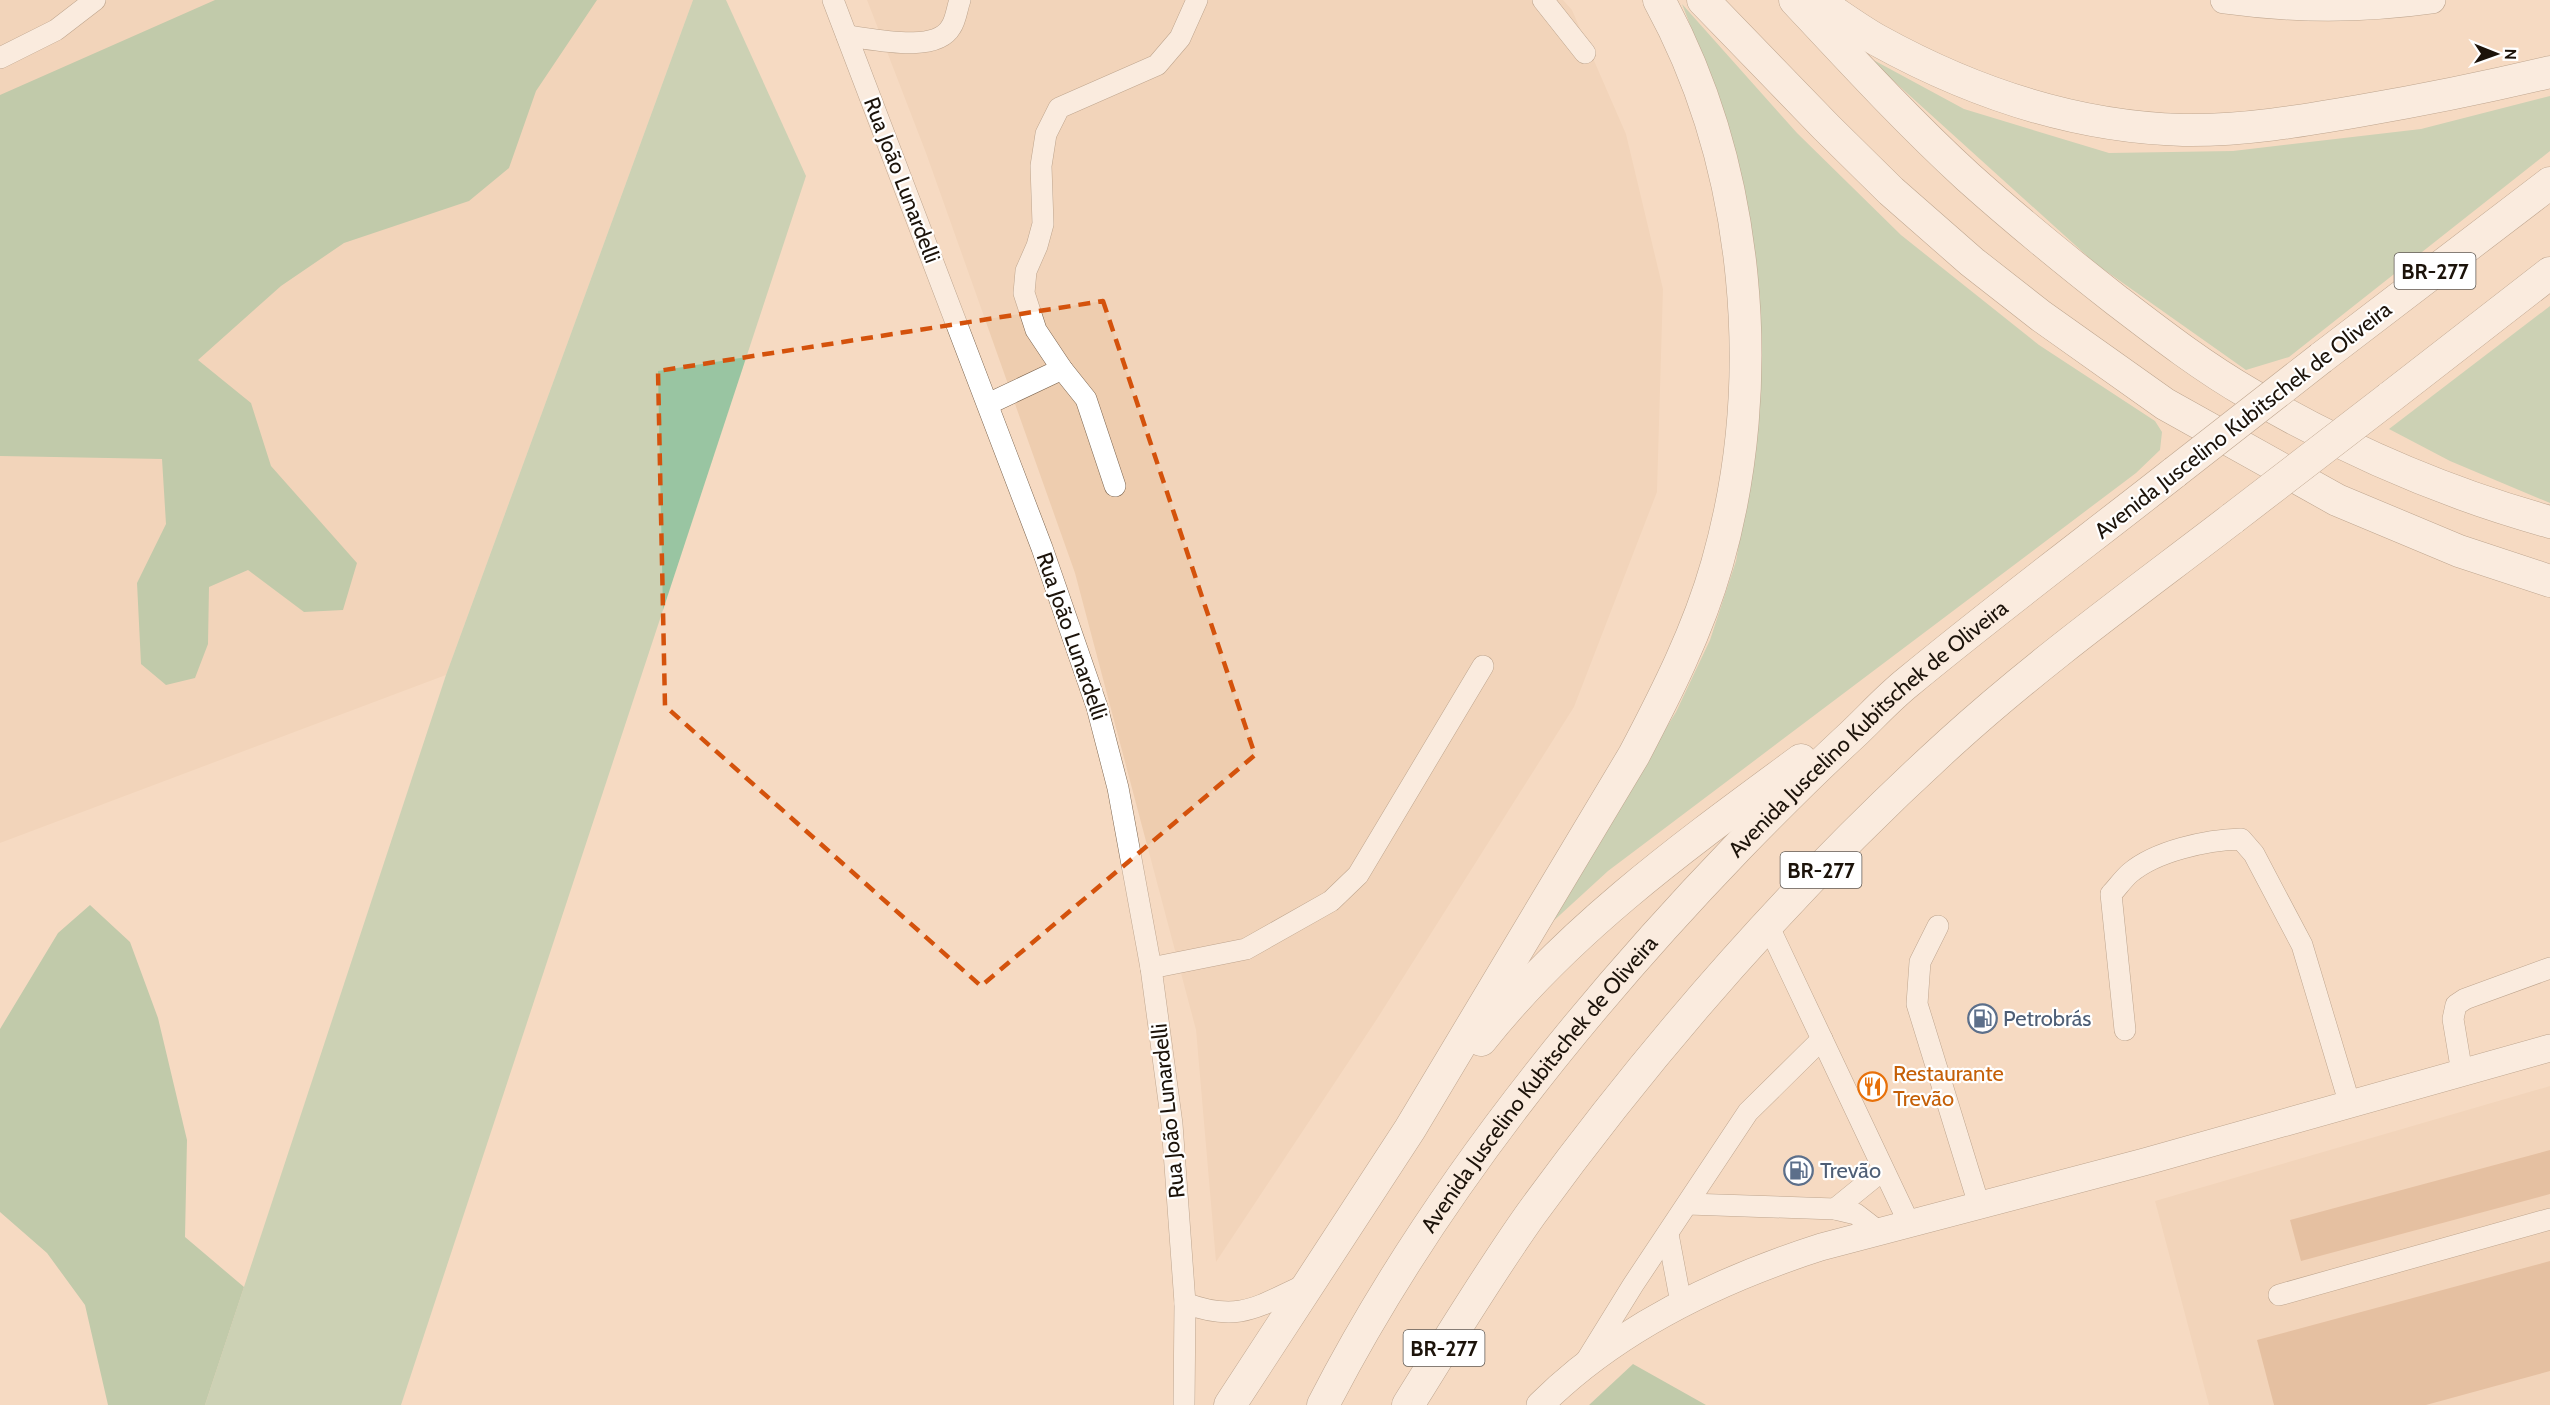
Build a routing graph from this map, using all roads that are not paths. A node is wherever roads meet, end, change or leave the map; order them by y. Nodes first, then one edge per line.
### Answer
1 (95, 0) edge
2 (833, 0) edge
3 (960, 0) edge
4 (1197, 0) edge
5 (1543, 0) edge
6 (1659, 0) edge
7 (1703, 0) edge
8 (1795, 0) edge
9 (1816, 0) edge
10 (2224, 0) edge
11 (2432, 0) edge
12 (847, 36) junction
13 (1585, 53) dead end
14 (0, 58) edge
15 (2550, 72) edge
16 (2550, 183) edge
17 (2550, 273) edge
18 (1062, 369) junction
19 (988, 404) junction
20 (1115, 486) dead end
21 (2550, 522) edge
22 (2550, 581) edge
23 (1483, 666) dead end
24 (1906, 683) junction
25 (1768, 925) junction
26 (1938, 926) dead end
27 (1152, 968) junction
28 (2550, 968) edge
29 (2125, 1030) dead end
30 (1822, 1038) junction
31 (2550, 1048) edge
32 (2462, 1073) junction
33 (2350, 1105) junction
34 (1410, 1129) junction
35 (1882, 1170) junction
36 (1688, 1203) junction
37 (1978, 1205) junction
38 (1835, 1209) junction
39 (2550, 1219) edge
40 (1909, 1223) junction
41 (1878, 1231) junction
42 (1668, 1234) junction
43 (1312, 1281) junction
44 (1479, 1291) junction
45 (2279, 1295) dead end
46 (1185, 1303) junction
47 (1681, 1303) junction
48 (1582, 1368) junction
49 (1184, 1405) edge
50 (1230, 1405) edge
51 (1249, 1405) edge
52 (1323, 1405) edge
53 (1408, 1405) edge
54 (1427, 1405) edge
55 (1540, 1405) edge

1 - 14 street
2 - 12 street, Rua João Lunardelli
3 - 12 street
4 - 18 street
5 - 13 street
6 - 34 highway
7 - 22 highway
8 - 21 highway
9 - 15 highway
10 - 11 main road
12 - 19 street, Rua João Lunardelli
16 - 24 highway, Avenida Juscelino Kubitschek de Oliveira / BR-277, bridge
17 - 25 highway, BR-277, bridge
18 - 19 street
18 - 20 street
19 - 27 street, Rua João Lunardelli
23 - 27 street
24 - 34 highway
24 - 52 highway, Avenida Juscelino Kubitschek de Oliveira / BR-277
25 - 30 street
25 - 44 highway, BR-277
26 - 37 street
27 - 46 street, Rua João Lunardelli
28 - 32 street
29 - 33 street
30 - 35 street
30 - 36 street
31 - 32 main road
32 - 33 main road
33 - 37 main road
34 - 43 highway
35 - 38 street
35 - 40 street
36 - 38 street
36 - 42 street
37 - 40 main road
38 - 41 street
39 - 45 street
40 - 41 main road
41 - 47 main road
42 - 47 street
42 - 48 street
43 - 46 street
43 - 50 highway
43 - 51 highway
44 - 53 highway, BR-277
44 - 54 highway
46 - 49 street, Rua João Lunardelli
47 - 48 main road
48 - 55 main road

